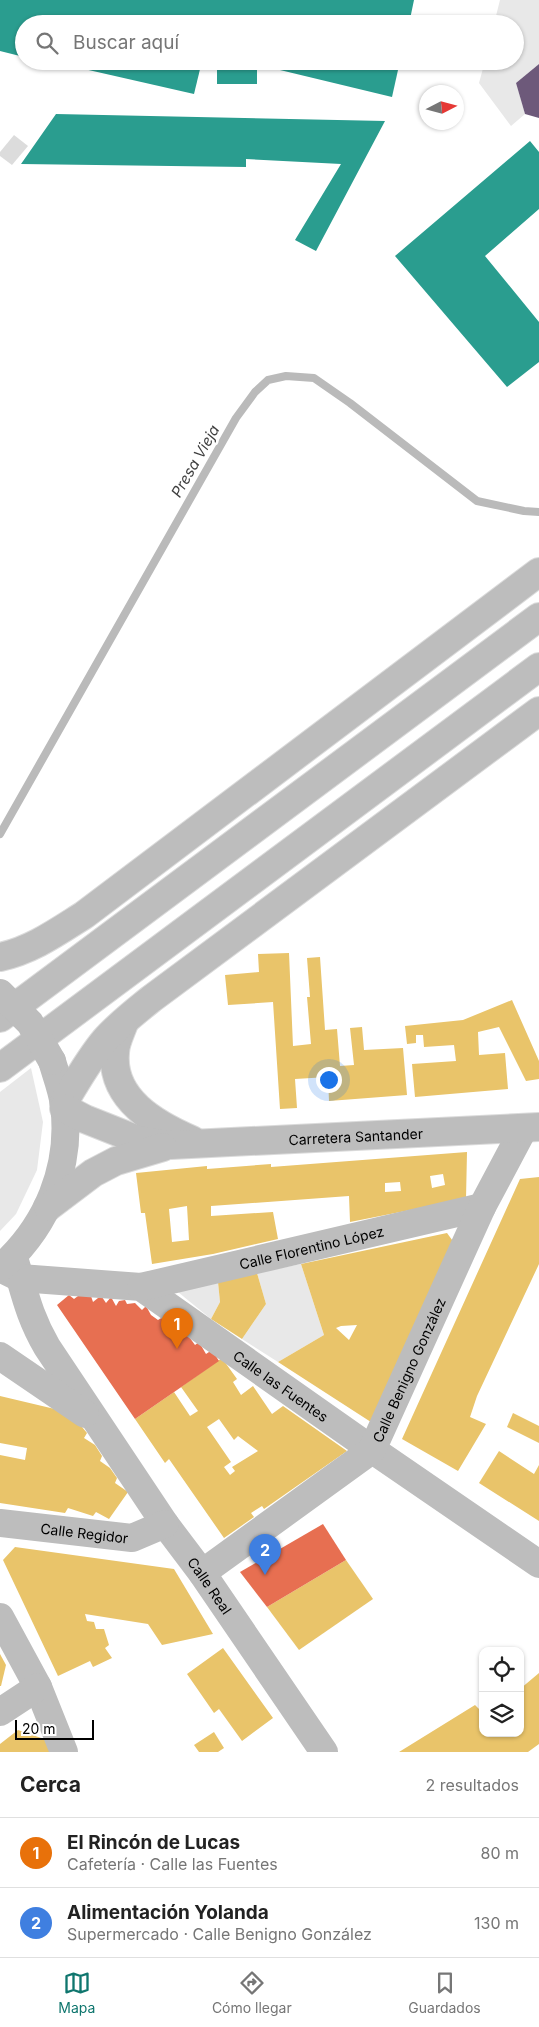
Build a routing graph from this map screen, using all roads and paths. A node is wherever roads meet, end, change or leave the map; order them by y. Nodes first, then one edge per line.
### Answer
1 (539, 572) edge
2 (539, 617) edge
3 (539, 667) edge
4 (539, 710) edge
5 (0, 957) edge
6 (0, 993) edge
7 (0, 1018) edge
8 (124, 1021) junction
9 (0, 1068) edge
10 (64, 1105) junction
11 (531, 1128) edge
12 (202, 1144) junction
13 (171, 1145) junction
14 (48, 1207) junction
15 (482, 1207) junction
16 (9, 1267) edge
17 (141, 1287) junction
18 (0, 1356) edge
19 (95, 1420) junction
20 (372, 1450) junction
21 (0, 1523) edge
22 (165, 1524) junction
23 (539, 1564) edge
24 (202, 1573) junction
25 (0, 1617) edge
26 (38, 1687) junction
27 (0, 1712) edge
28 (64, 1752) edge
29 (324, 1752) edge

1 - 5 main road
2 - 7 main road
3 - 9 main road
4 - 8 main road
6 - 10 main road, bridge
8 - 10 main road
8 - 12 main road
10 - 13 main road
10 - 14 main road
11 - 12 main road, Carretera Santander
11 - 15 main road, Calle Benigno González
12 - 13 main road, Carretera Santander
13 - 14 main road
14 - 16 main road
15 - 17 main road, Calle Florentino López
15 - 20 main road, Calle Benigno González
16 - 17 main road
16 - 19 main road, Calle Real
17 - 20 main road, Calle las Fuentes
18 - 19 main road, Calle Real
19 - 22 main road, Calle Real
20 - 23 main road, Calle las Fuentes
20 - 24 main road, Calle Benigno González
21 - 22 main road, Calle Regidor
22 - 24 main road, Calle Real
24 - 29 main road, Calle Real
25 - 26 main road
26 - 27 main road
26 - 28 main road

